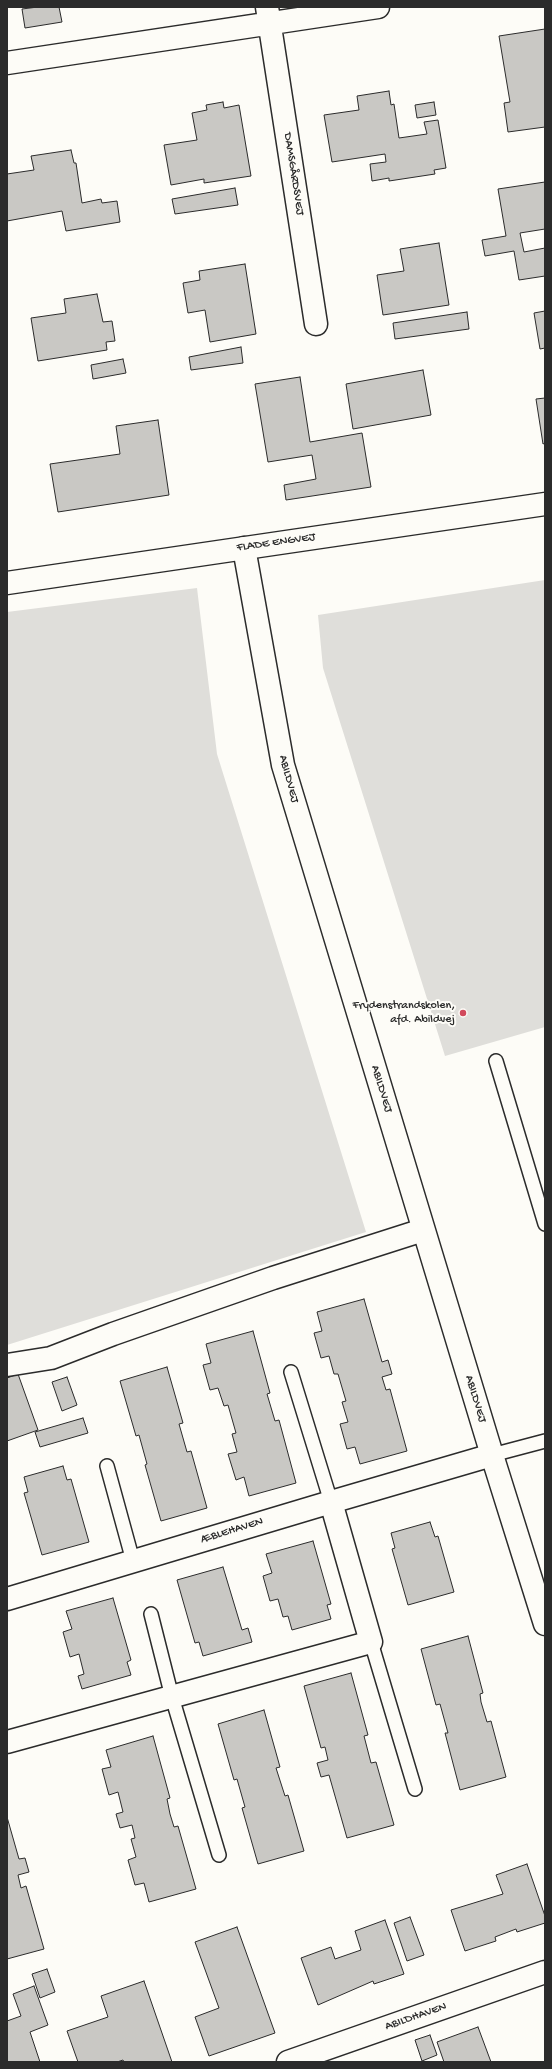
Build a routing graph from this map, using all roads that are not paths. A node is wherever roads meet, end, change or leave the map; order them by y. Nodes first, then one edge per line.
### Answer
1 (378, 7) edge
2 (268, 16) edge
3 (7, 63) edge
4 (316, 324) dead end
5 (545, 504) edge
6 (244, 548) junction
7 (7, 583) edge
8 (496, 1061) dead end
9 (545, 1224) edge
10 (423, 1230) junction
11 (7, 1365) edge
12 (291, 1372) dead end
13 (545, 1441) edge
14 (492, 1455) junction
15 (107, 1466) dead end
16 (331, 1502) junction
17 (133, 1561) junction
18 (7, 1598) edge
19 (151, 1614) dead end
20 (545, 1624) edge
21 (370, 1642) junction
22 (172, 1697) junction
23 (7, 1742) edge
24 (415, 1789) dead end
25 (219, 1855) dead end
26 (545, 1972) edge
27 (288, 2062) edge

1 - 2 street
2 - 3 street
2 - 4 street, DAMSGÅRDSVEJ
5 - 6 street, FLADE ENGVEJ
6 - 7 street, FLADE ENGVEJ
6 - 10 street, ABILDVEJ
8 - 9 lane
10 - 11 street
10 - 14 street, ABILDVEJ
12 - 16 lane
13 - 14 lane
14 - 16 street, ÆBLEHAVEN
14 - 20 street, ABILDVEJ
15 - 17 lane
16 - 17 street, ÆBLEHAVEN
16 - 21 street
17 - 18 street, ÆBLEHAVEN
19 - 22 lane
21 - 22 street
21 - 24 lane
22 - 23 street
22 - 25 lane
26 - 27 street, ABILDHAVEN

